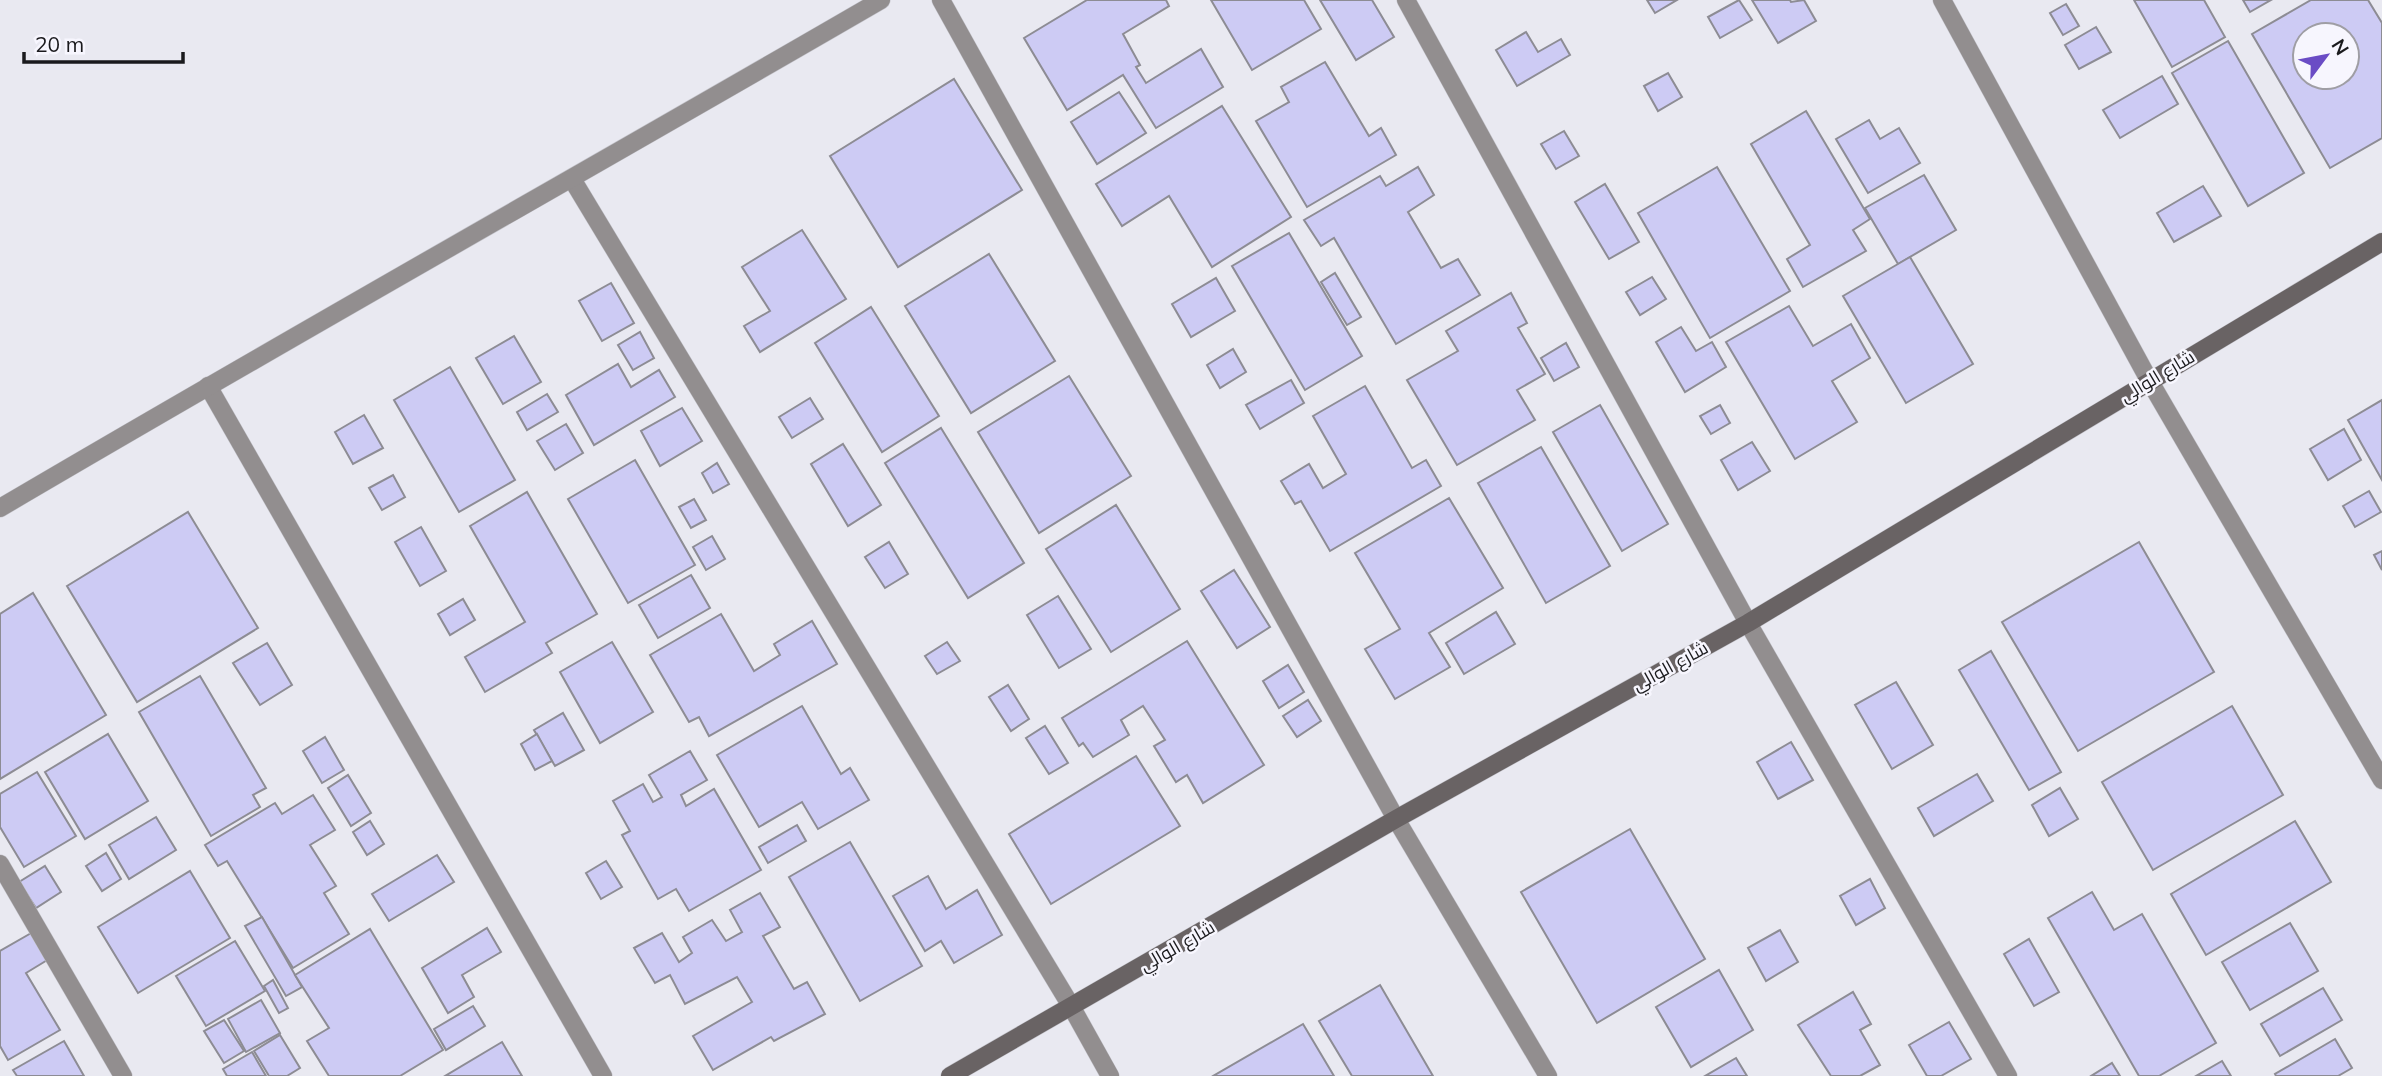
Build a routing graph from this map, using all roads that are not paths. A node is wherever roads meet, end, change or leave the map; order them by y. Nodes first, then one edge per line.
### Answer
1 (881, 0) edge
2 (942, 0) edge
3 (1406, 0) edge
4 (1942, 0) edge
5 (572, 179) junction
6 (2382, 242) edge
7 (2149, 380) junction
8 (208, 386) junction
9 (0, 508) edge
10 (1748, 623) junction
11 (2382, 780) edge
12 (1396, 819) junction
13 (0, 864) edge
14 (1072, 1006) junction
15 (123, 1076) edge
16 (603, 1076) edge
17 (950, 1076) edge
18 (1110, 1076) edge
19 (1548, 1076) edge
20 (2008, 1076) edge

1 - 5 street
2 - 12 street
3 - 10 street
4 - 7 street
5 - 8 street
5 - 14 street
6 - 7 main road, شارع الوالي
7 - 10 main road, شارع الوالي
7 - 11 street
8 - 9 street
8 - 16 street
10 - 12 main road, شارع الوالي
10 - 20 street
12 - 14 main road, شارع الوالي
12 - 19 street
13 - 15 street
14 - 17 main road, شارع الوالي
14 - 18 street

